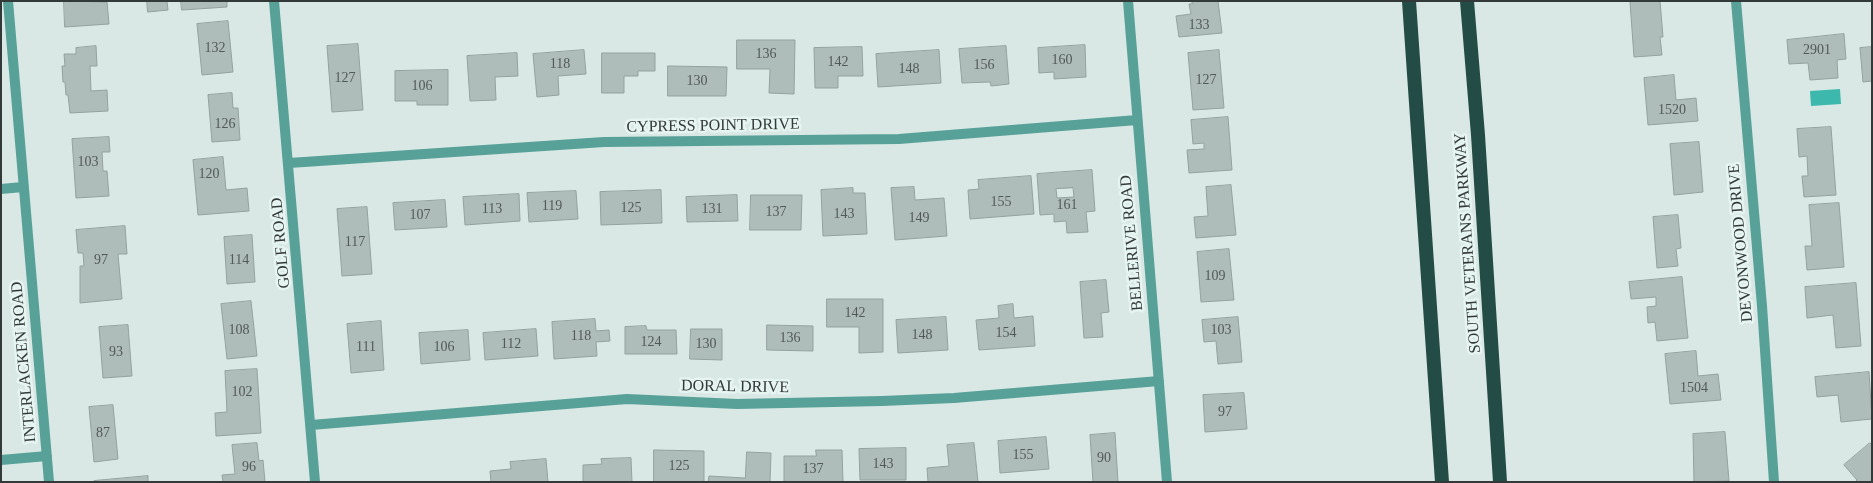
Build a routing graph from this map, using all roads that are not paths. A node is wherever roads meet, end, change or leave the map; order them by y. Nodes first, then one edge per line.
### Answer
1 (8, 1) edge
2 (274, 1) edge
3 (1128, 1) edge
4 (1409, 1) edge
5 (1467, 1) edge
6 (1736, 1) edge
7 (1137, 120) junction
8 (289, 164) junction
9 (23, 187) junction
10 (1, 189) edge
11 (1160, 381) junction
12 (311, 425) junction
13 (47, 456) junction
14 (1, 460) edge
15 (49, 482) edge
16 (316, 482) edge
17 (1167, 482) edge
18 (1442, 482) edge
19 (1500, 482) edge
20 (1774, 482) edge

1 - 9 street, INTERLACKEN ROAD
2 - 8 street, GOLF ROAD
3 - 7 street, BELLERIVE ROAD
4 - 18 highway
5 - 19 highway, SOUTH VETERANS PARKWAY
6 - 20 street, DEVONWOOD DRIVE
7 - 8 street, CYPRESS POINT DRIVE
7 - 11 street, BELLERIVE ROAD
8 - 12 street, GOLF ROAD
9 - 10 street
9 - 13 street, INTERLACKEN ROAD
11 - 12 street, DORAL DRIVE
11 - 17 street, BELLERIVE ROAD
12 - 16 street, GOLF ROAD
13 - 14 street
13 - 15 street, INTERLACKEN ROAD

